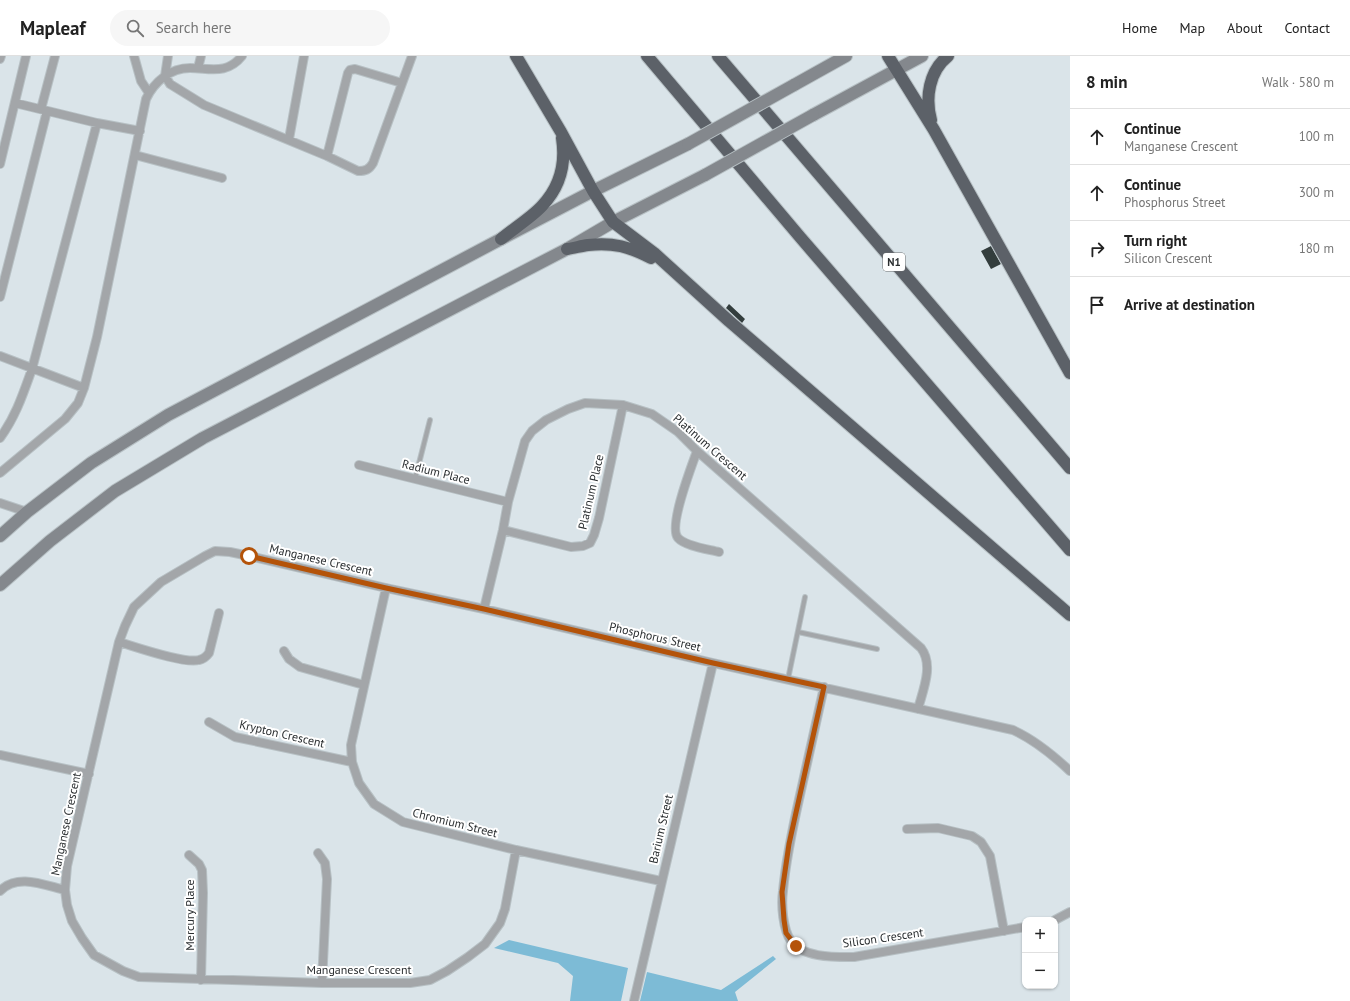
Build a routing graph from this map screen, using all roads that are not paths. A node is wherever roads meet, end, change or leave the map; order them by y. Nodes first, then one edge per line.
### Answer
1 (1, 56) edge
2 (26, 56) edge
3 (54, 56) edge
4 (134, 56) edge
5 (168, 56) edge
6 (201, 56) edge
7 (242, 56) edge
8 (304, 56) edge
9 (412, 56) edge
10 (516, 56) edge
11 (647, 56) edge
12 (718, 56) edge
13 (846, 56) edge
14 (888, 56) edge
15 (922, 56) edge
16 (948, 56) edge
17 (0, 59) edge
18 (198, 68) junction
19 (897, 70) junction
20 (164, 76) junction
21 (402, 83) junction
22 (149, 93) junction
23 (15, 103) junction
24 (44, 110) junction
25 (97, 123) junction
26 (934, 130) junction
27 (140, 131) junction
28 (561, 132) junction
29 (288, 139) junction
30 (135, 155) junction
31 (327, 156) junction
32 (0, 164) edge
33 (222, 178) dead end
34 (593, 191) junction
35 (613, 222) junction
36 (501, 239) junction
37 (567, 249) junction
38 (670, 268) junction
39 (0, 297) edge
40 (0, 356) edge
41 (32, 369) junction
42 (1070, 373) edge
43 (84, 388) junction
44 (623, 405) junction
45 (430, 420) dead end
46 (0, 438) edge
47 (697, 451) junction
48 (359, 465) dead end
49 (1070, 468) edge
50 (1, 469) edge
51 (415, 479) junction
52 (508, 502) junction
53 (0, 504) edge
54 (27, 512) junction
55 (503, 530) junction
56 (0, 536) edge
57 (1070, 550) edge
58 (719, 552) dead end
59 (0, 585) edge
60 (386, 588) junction
61 (805, 597) dead end
62 (484, 609) junction
63 (219, 613) dead end
64 (1070, 615) edge
65 (798, 632) junction
66 (119, 642) junction
67 (877, 649) dead end
68 (284, 652) dead end
69 (713, 663) junction
70 (788, 679) junction
71 (364, 685) junction
72 (824, 687) junction
73 (918, 709) junction
74 (210, 722) dead end
75 (0, 755) edge
76 (352, 762) junction
77 (1070, 772) edge
78 (90, 774) junction
79 (907, 829) dead end
80 (516, 850) junction
81 (318, 853) dead end
82 (189, 855) dead end
83 (662, 881) junction
84 (64, 890) junction
85 (0, 891) edge
86 (1070, 912) edge
87 (1058, 918) edge
88 (1022, 928) edge
89 (1004, 931) junction
90 (201, 980) junction
91 (322, 983) junction
92 (634, 1001) edge

1 - 17 street
2 - 23 street
3 - 24 street
4 - 22 street
5 - 20 street
6 - 18 street
7 - 18 street
8 - 29 street
9 - 21 street
10 - 28 highway
11 - 57 highway
12 - 49 highway, N1
13 - 34 main road, bridge
14 - 19 highway
15 - 19 main road
16 - 26 highway
18 - 20 street
19 - 26 highway
19 - 35 main road, bridge
20 - 22 street
20 - 29 street
21 - 31 street
21 - 31 street
22 - 27 street
23 - 24 street
23 - 32 street
24 - 25 street
24 - 39 street
25 - 27 street
25 - 41 street
26 - 42 highway
27 - 30 street
28 - 34 highway
28 - 36 highway
29 - 31 street
30 - 33 street
30 - 43 street
34 - 35 highway
34 - 36 main road
35 - 37 main road
35 - 38 highway
36 - 54 main road
37 - 38 highway
37 - 59 main road
38 - 64 highway
40 - 41 street
41 - 43 street
41 - 46 street
43 - 50 street
44 - 47 street, Platinum Crescent
44 - 52 street, Platinum Crescent
44 - 55 street, Platinum Place
45 - 51 lane
47 - 58 street
47 - 73 street, Platinum Crescent
48 - 51 street, Radium Place
51 - 52 street, Radium Place
52 - 55 street, Platinum Crescent
53 - 54 street
54 - 56 main road
55 - 62 street, Platinum Crescent
60 - 62 street, Phosphorus Street
60 - 66 street, Manganese Crescent
60 - 71 street, Chromium Street
61 - 65 lane
62 - 69 street, Phosphorus Street
63 - 66 street
65 - 67 lane
65 - 70 lane
66 - 78 street, Manganese Crescent
68 - 71 street
69 - 70 street, Phosphorus Street
69 - 83 street, Barium Street
70 - 72 street, Phosphorus Street
71 - 76 street, Chromium Street
72 - 73 street, Phosphorus Street
72 - 89 street, Silicon Crescent
73 - 77 street
74 - 76 street, Krypton Crescent
75 - 78 street
76 - 80 street, Chromium Street
78 - 84 street, Manganese Crescent
79 - 89 street
80 - 83 street, Chromium Street
80 - 91 street, Manganese Crescent
81 - 91 street
82 - 90 street, Mercury Place
83 - 92 street, Barium Street
84 - 85 street
84 - 90 street, Manganese Crescent
86 - 87 street
88 - 89 street, Silicon Crescent
90 - 91 street, Manganese Crescent

